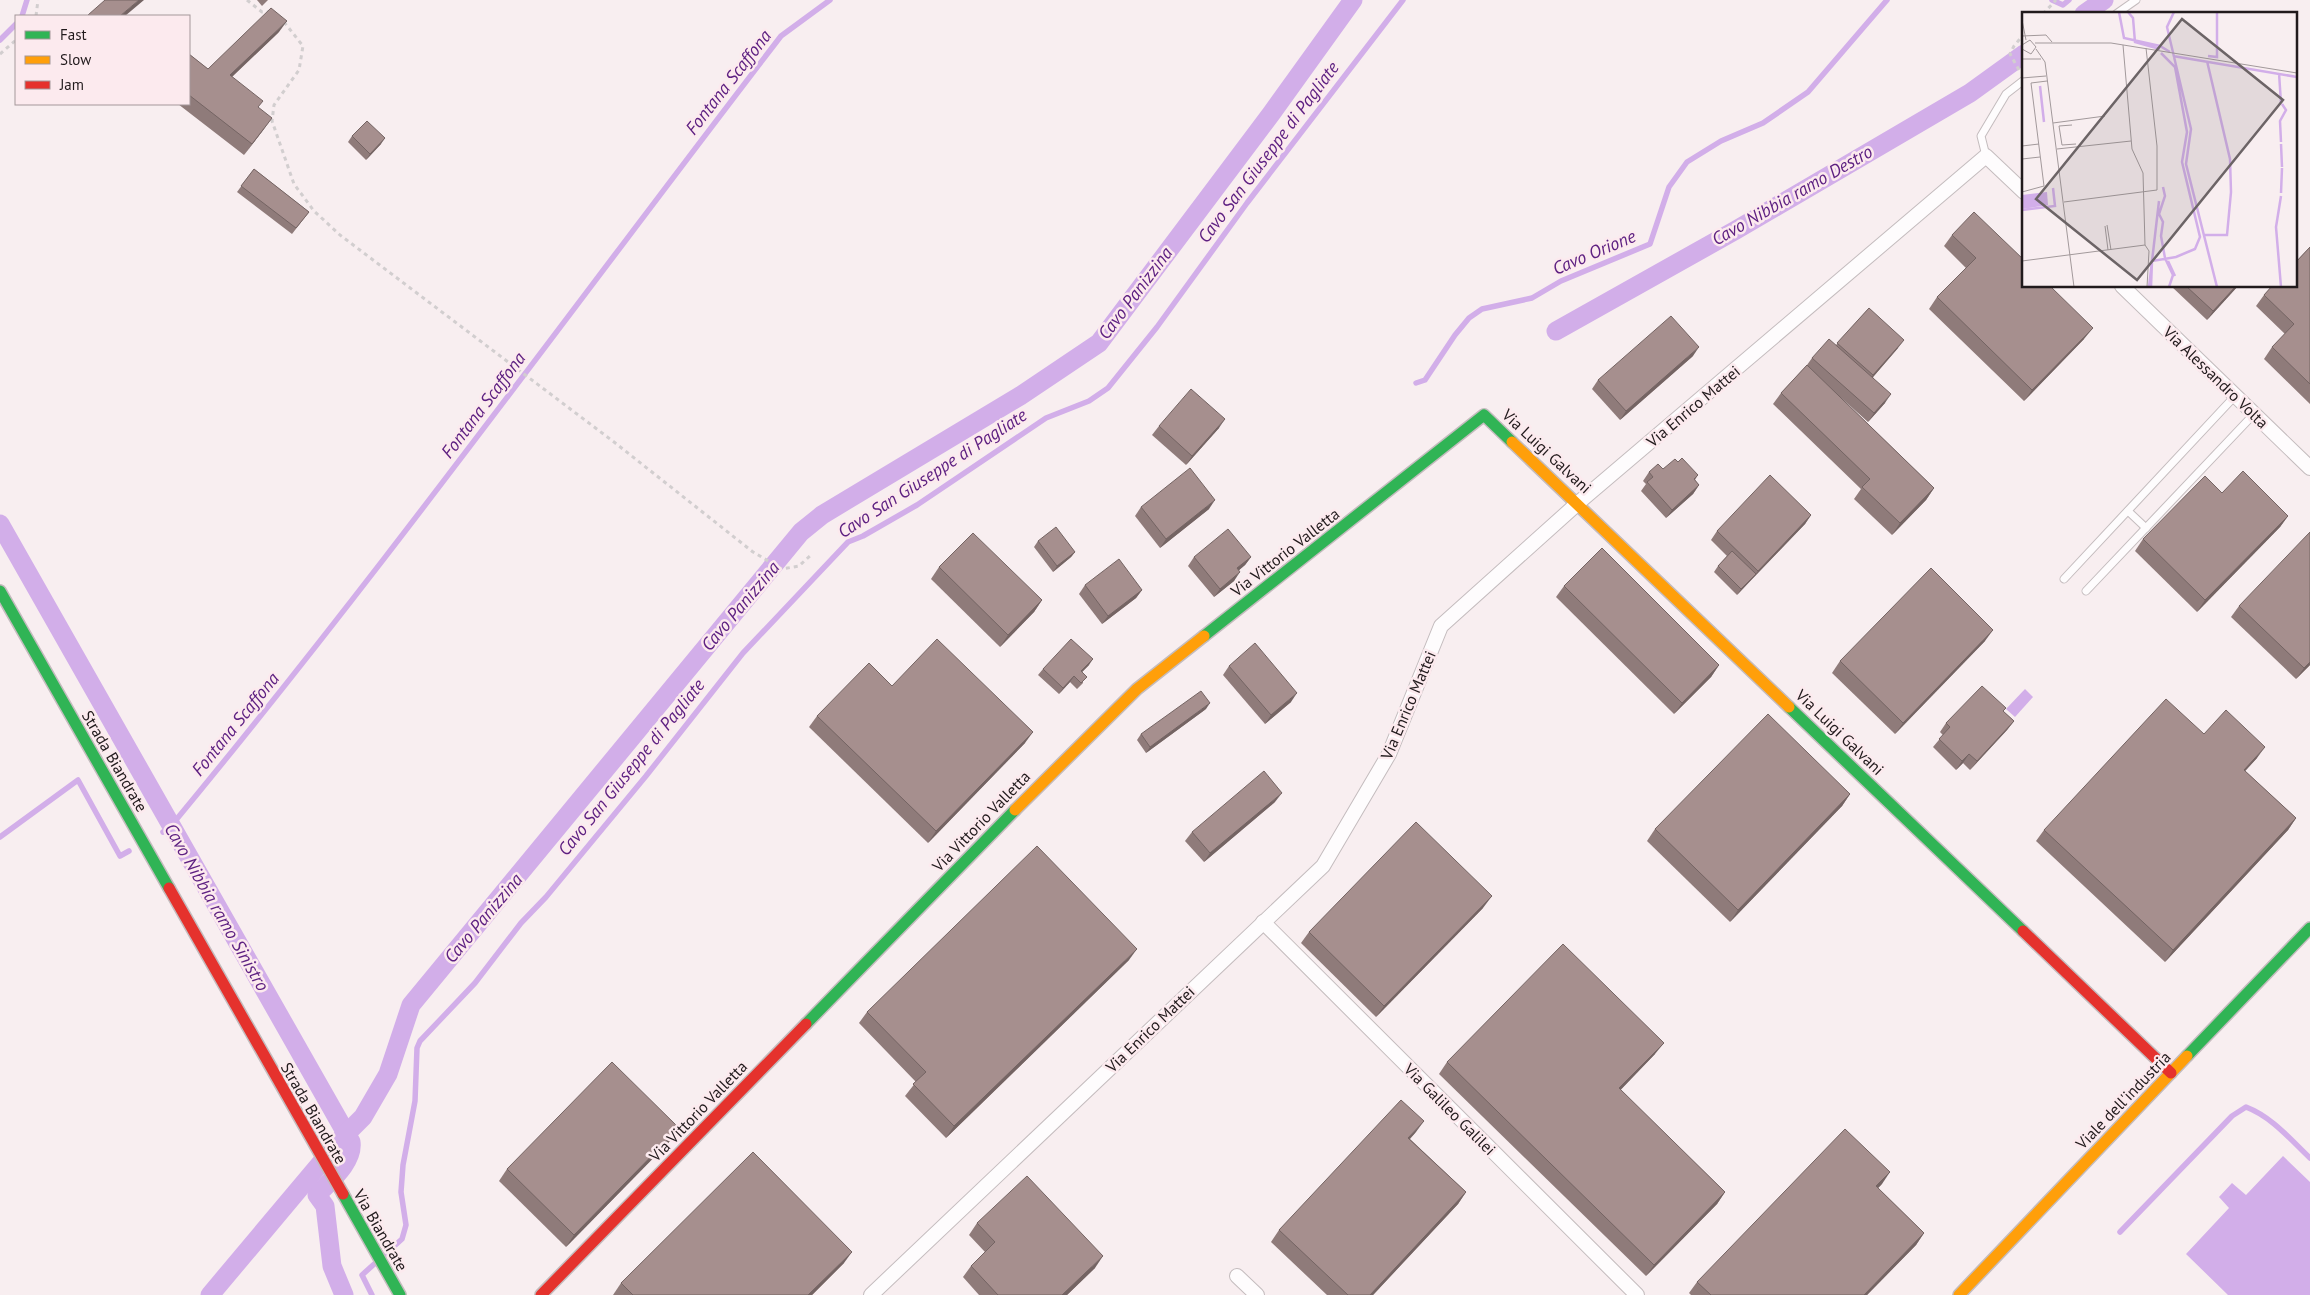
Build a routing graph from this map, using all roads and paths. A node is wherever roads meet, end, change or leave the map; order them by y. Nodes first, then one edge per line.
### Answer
1 (38, 0) edge
2 (247, 0) edge
3 (2056, 0) edge
4 (2136, 0) edge
5 (2045, 12) edge
6 (2119, 12) edge
7 (277, 13) edge
8 (36, 15) edge
9 (282, 19) edge
10 (2022, 36) edge
11 (15, 41) edge
12 (0, 54) edge
13 (2019, 69) dead end
14 (2022, 82) edge
15 (1986, 156) junction
16 (2022, 190) edge
17 (2124, 288) edge
18 (2236, 396) junction
19 (2254, 414) junction
20 (1484, 415) joint
21 (2310, 468) edge
22 (1578, 503) junction
23 (2128, 511) junction
24 (2146, 528) junction
25 (812, 554) dead end
26 (2064, 579) dead end
27 (2086, 591) dead end
28 (0, 592) edge
29 (1263, 922) junction
30 (2310, 928) edge
31 (2171, 1073) junction
32 (334, 1181) joint
33 (1237, 1276) dead end
34 (400, 1295) edge
35 (541, 1295) edge
36 (871, 1295) edge
37 (1256, 1295) edge
38 (1637, 1295) edge
39 (1959, 1295) edge

1 - 8 path
2 - 7 path
3 - 5 path
4 - 6 lane
9 - 25 path
10 - 13 path
11 - 12 path
14 - 15 lane
15 - 16 street
15 - 22 street, Via Enrico Mattei
17 - 18 street, Via Alessandro Volta
18 - 19 street, Via Alessandro Volta
18 - 23 lane
19 - 21 street, Via Alessandro Volta
19 - 24 lane
20 - 22 street, Via Luigi Galvani
20 - 35 street, Via Vittorio Valletta
22 - 29 street, Via Enrico Mattei
22 - 31 street, Via Luigi Galvani
23 - 24 lane
23 - 26 lane
24 - 27 lane
28 - 32 street, Strada Biandrate
29 - 36 street, Via Enrico Mattei
29 - 38 street, Via Galileo Galilei
30 - 31 street, Viale dell'industria
31 - 39 street, Viale dell'industria
32 - 34 street, Via Biandrate
33 - 37 street

